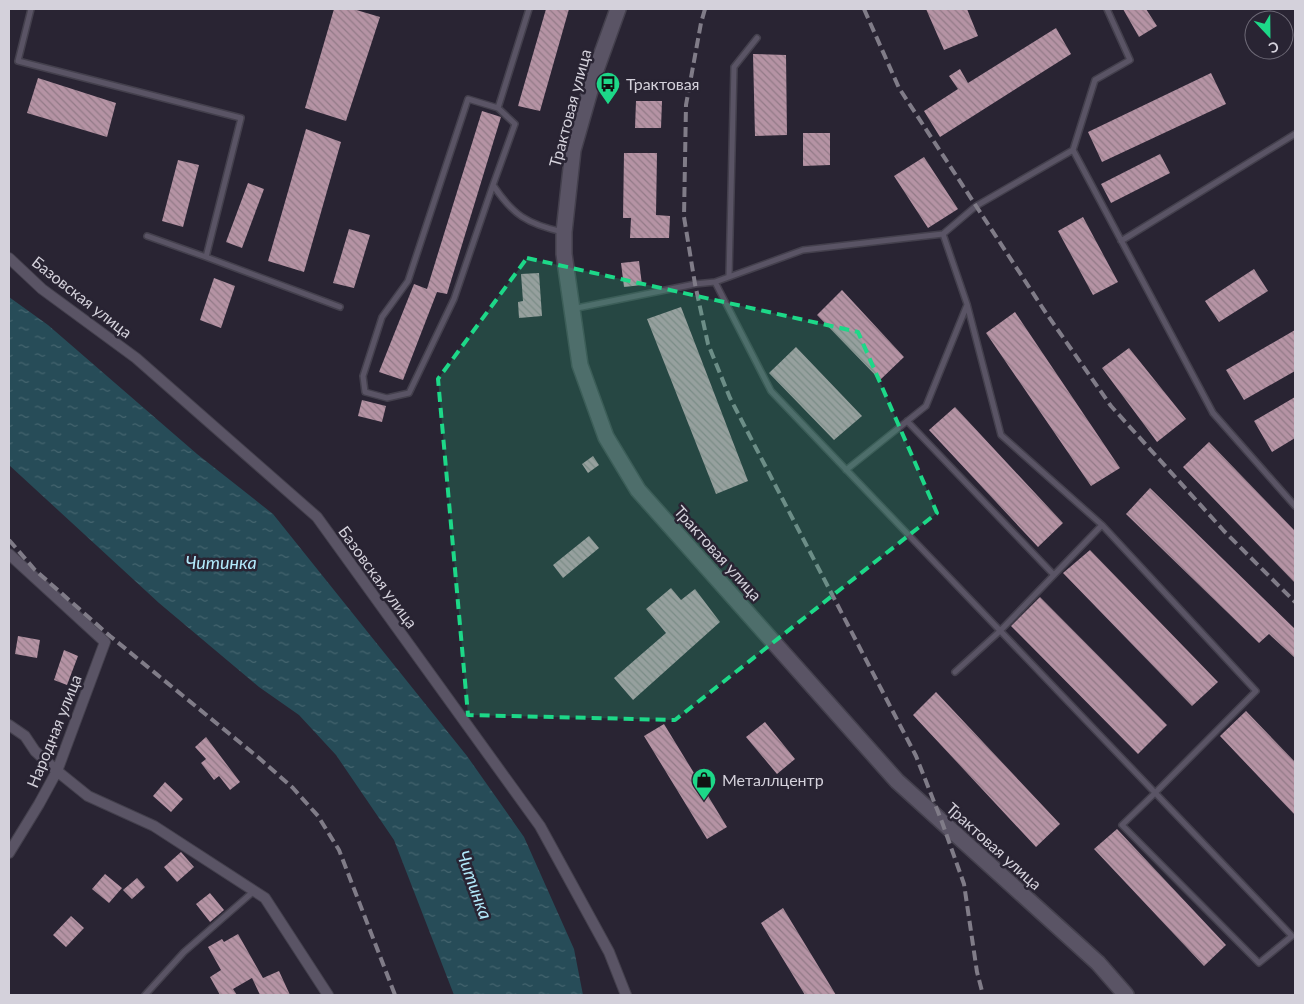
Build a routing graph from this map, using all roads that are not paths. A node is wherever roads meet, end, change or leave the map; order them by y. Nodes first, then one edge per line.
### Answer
1 (31, 9) edge
2 (529, 9) edge
3 (618, 9) edge
4 (1107, 9) edge
5 (758, 38) dead end
6 (498, 108) junction
7 (1295, 134) edge
8 (1073, 150) junction
9 (493, 185) junction
10 (564, 232) junction
11 (943, 234) junction
12 (147, 236) dead end
13 (1121, 241) junction
14 (206, 257) junction
15 (9, 258) edge
16 (728, 277) junction
17 (715, 282) junction
18 (967, 304) junction
19 (340, 307) dead end
20 (572, 309) junction
21 (907, 421) junction
22 (846, 470) junction
23 (1295, 506) edge
24 (1102, 525) junction
25 (9, 554) edge
26 (1054, 575) junction
27 (1000, 631) junction
28 (955, 672) dead end
29 (9, 725) edge
30 (57, 771) junction
31 (1155, 793) junction
32 (9, 853) edge
33 (254, 891) junction
34 (145, 995) edge
35 (328, 995) edge
36 (626, 995) edge
37 (1126, 995) edge

1 - 14 lane
2 - 6 lane
3 - 10 main road, Трактовая улица
4 - 8 lane
5 - 16 lane
6 - 9 lane
6 - 9 lane
7 - 13 lane
8 - 11 lane
8 - 13 lane
9 - 10 lane
10 - 20 main road, Трактовая улица
11 - 16 lane
11 - 18 lane
12 - 14 lane
13 - 23 lane
14 - 19 lane
15 - 36 street, Базовская улица
16 - 17 lane
17 - 20 lane
17 - 22 lane
18 - 21 lane
18 - 24 lane
20 - 37 main road, Трактовая улица
21 - 22 lane
21 - 26 lane
22 - 27 lane
24 - 26 lane
24 - 31 lane
25 - 30 street, Народная улица
26 - 27 lane
27 - 28 lane
27 - 31 lane
29 - 30 street
30 - 32 street, Народная улица
30 - 33 street
31 - 31 lane
33 - 34 lane
33 - 35 street

